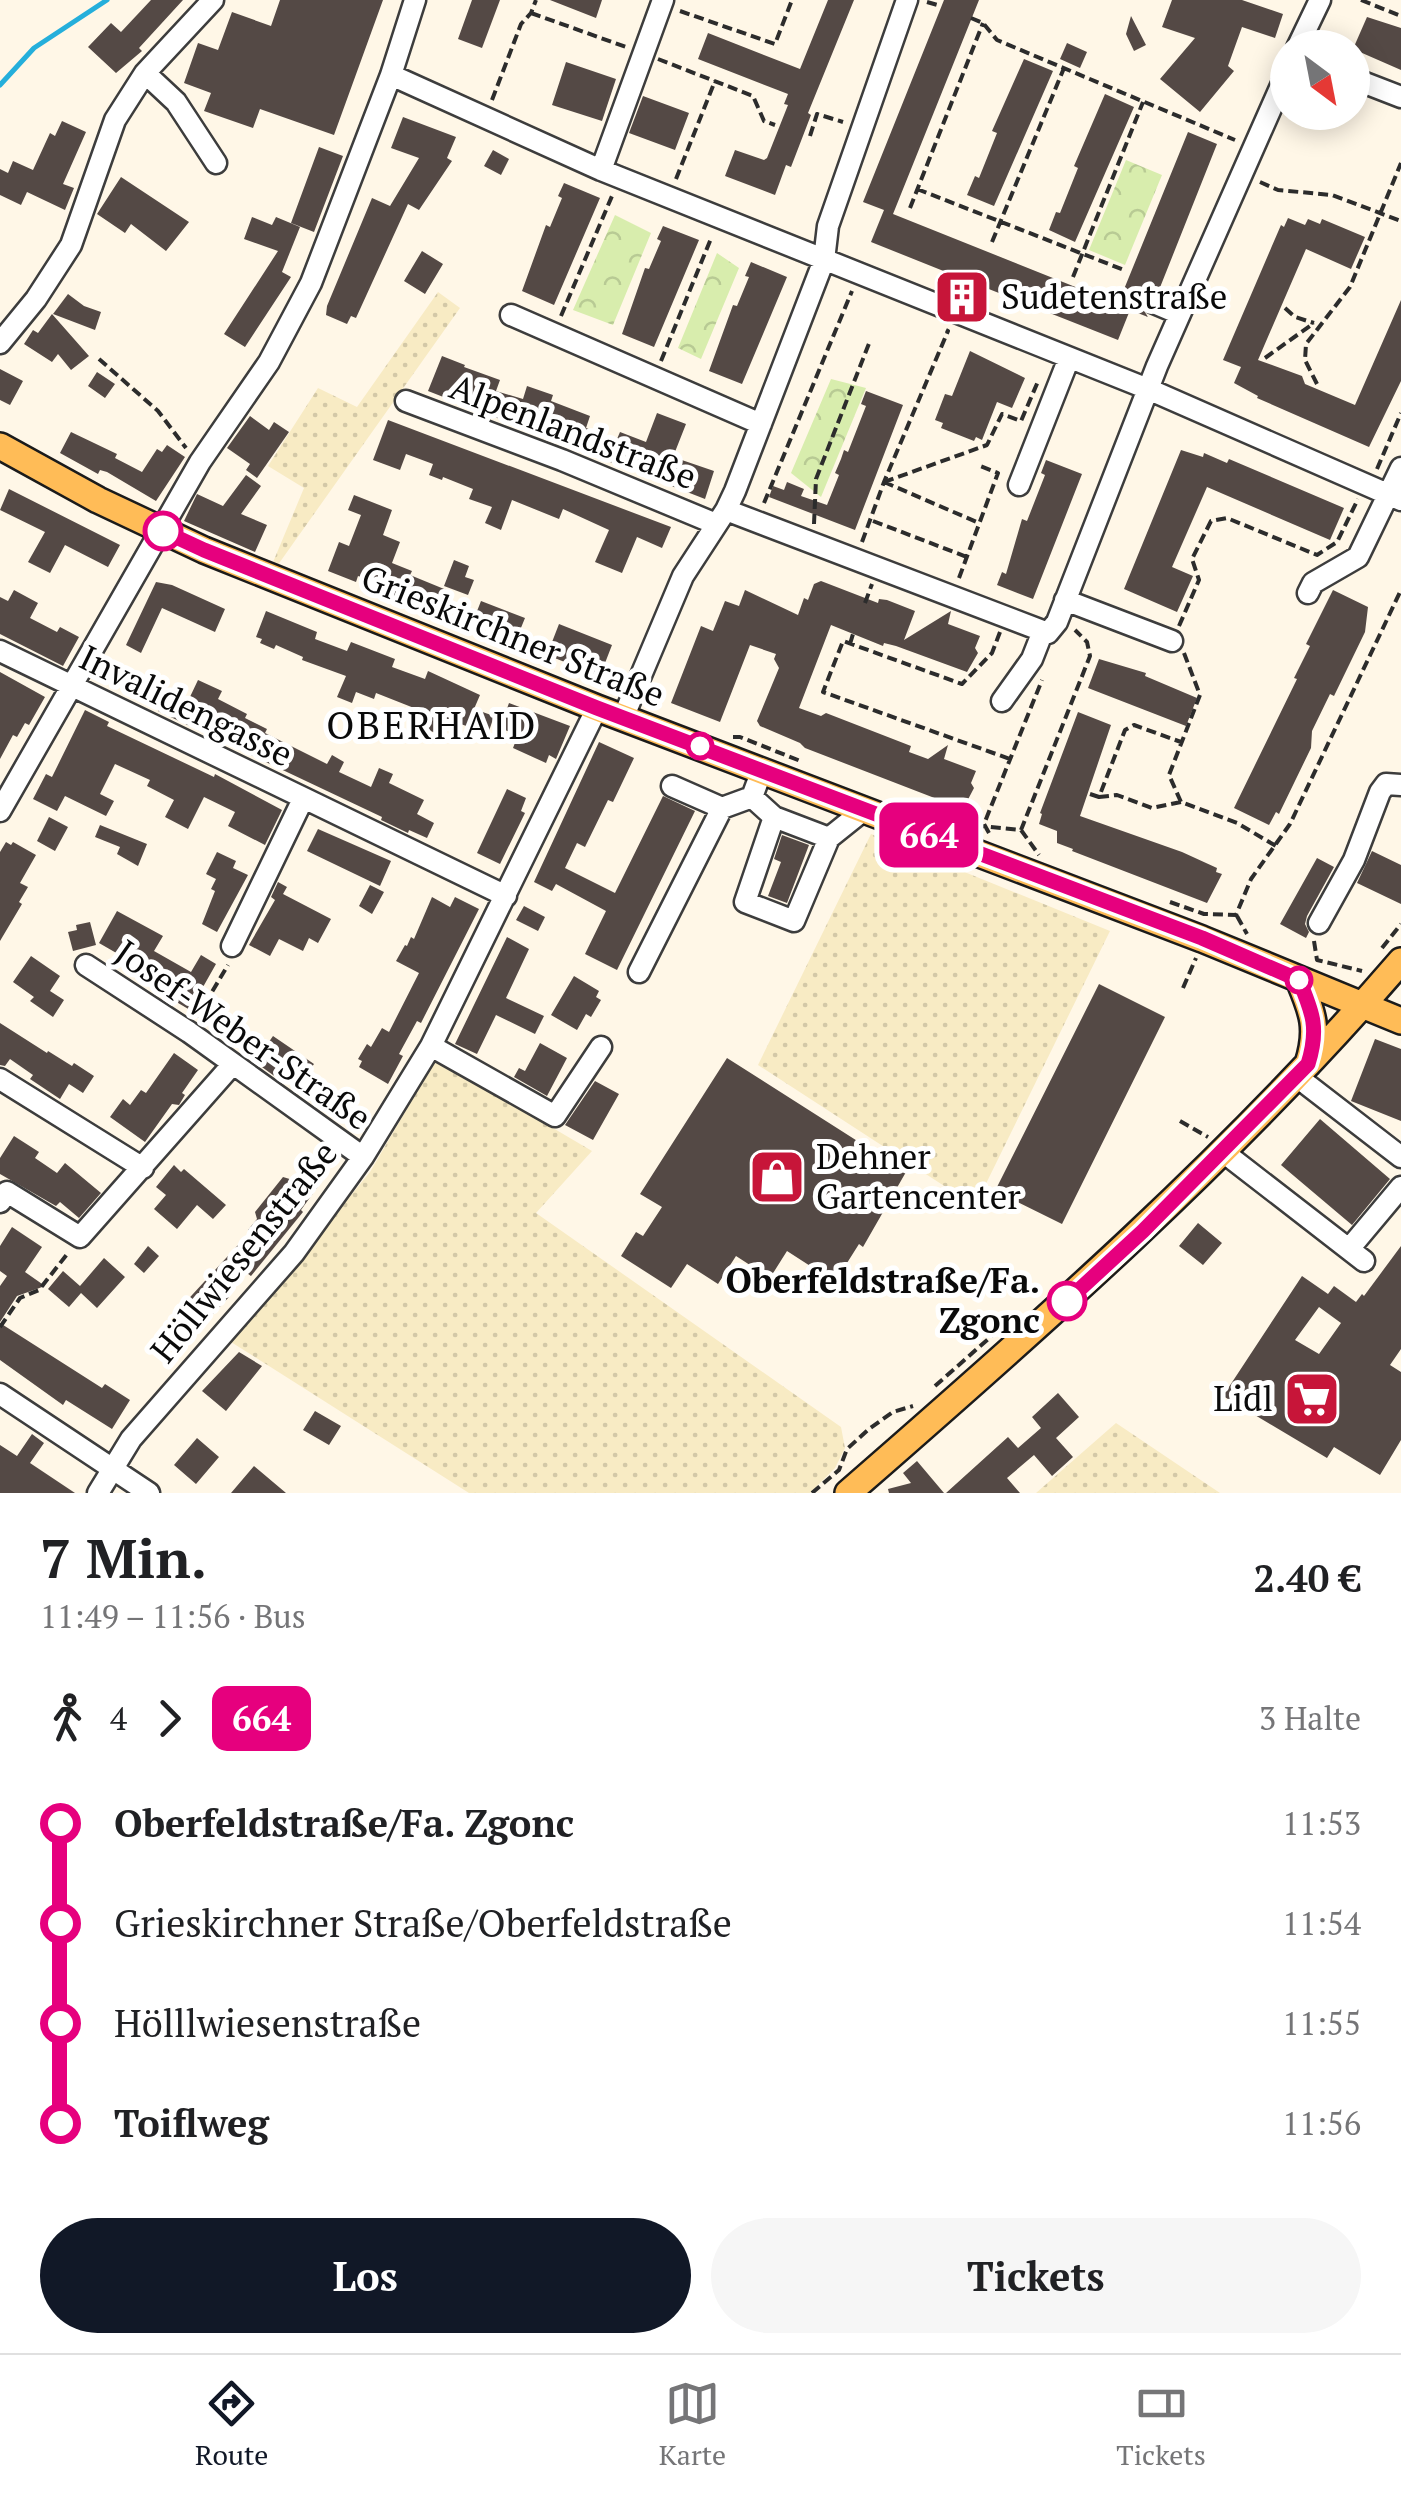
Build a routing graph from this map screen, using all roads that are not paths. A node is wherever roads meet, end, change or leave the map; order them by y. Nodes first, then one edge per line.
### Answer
1 (213, 0) edge
2 (414, 0) edge
3 (907, 0) edge
4 (1320, 0) edge
5 (662, 2) edge
6 (1306, 30) edge
7 (145, 73) junction
8 (391, 75) junction
9 (1370, 85) edge
10 (1401, 97) edge
11 (1270, 110) edge
12 (216, 163) dead end
13 (610, 174) junction
14 (824, 260) junction
15 (1154, 303) dead end
16 (1180, 314) junction
17 (512, 316) dead end
18 (0, 342) edge
19 (1060, 355) junction
20 (1148, 389) junction
21 (406, 401) dead end
22 (761, 424) junction
23 (0, 446) edge
24 (1401, 468) edge
25 (1020, 485) dead end
26 (1381, 492) edge
27 (721, 517) junction
28 (160, 530) junction
29 (1308, 593) dead end
30 (1065, 600) junction
31 (1049, 629) junction
32 (1174, 637) road end
33 (0, 651) edge
34 (72, 688) junction
35 (1002, 701) dead end
36 (597, 708) junction
37 (623, 718) junction
38 (762, 770) junction
39 (1401, 785) edge
40 (672, 786) dead end
41 (752, 797) junction
42 (303, 799) junction
43 (722, 808) junction
44 (0, 810) edge
45 (864, 810) junction
46 (774, 817) junction
47 (829, 838) junction
48 (506, 896) junction
49 (1319, 923) road end
50 (232, 946) road end
51 (1401, 961) edge
52 (86, 965) dead end
53 (1302, 969) junction
54 (639, 972) dead end
55 (1394, 980) edge
56 (1362, 1006) junction
57 (1401, 1021) edge
58 (430, 1046) junction
59 (601, 1047) dead end
60 (232, 1065) junction
61 (1302, 1070) junction
62 (0, 1078) edge
63 (1215, 1144) junction
64 (1401, 1157) edge
65 (363, 1158) junction
66 (143, 1168) junction
67 (1401, 1187) edge
68 (0, 1202) edge
69 (0, 1394) edge
70 (112, 1471) junction
71 (98, 1493) edge
72 (149, 1493) edge
73 (848, 1493) edge

1 - 7 street
2 - 8 street
3 - 14 street
4 - 6 street
5 - 13 street
7 - 12 street
7 - 18 street
8 - 13 street
8 - 28 street
9 - 10 street
11 - 16 street
13 - 14 street
14 - 19 street
14 - 22 street
15 - 16 street
16 - 20 street
17 - 22 street
19 - 20 street
19 - 25 street
20 - 26 street
20 - 30 street
21 - 27 street, Alpenlandstraße
22 - 27 street
23 - 28 main road, Grieskirchner Straße
24 - 26 street
26 - 29 street
27 - 31 street, Alpenlandstraße
27 - 37 street
28 - 34 street
28 - 36 main road, Grieskirchner Straße
30 - 31 street
30 - 32 street
31 - 35 street
33 - 34 street, Invalidengasse
34 - 42 street, Invalidengasse
34 - 44 street
36 - 37 main road, Grieskirchner Straße
36 - 48 street, Höllwiesenstraße
37 - 38 main road, Grieskirchner Straße
38 - 41 street
38 - 45 main road, Grieskirchner Straße
39 - 49 street
40 - 43 street
41 - 43 street
41 - 46 street
42 - 48 street, Invalidengasse
42 - 50 street
43 - 54 street
45 - 47 street
45 - 53 main road, Grieskirchner Straße
46 - 47 street
46 - 47 street
48 - 58 street, Höllwiesenstraße
51 - 55 main road
52 - 60 street, Josef-Weber-Straße
53 - 56 main road, Grieskirchner Straße
53 - 61 main road
55 - 56 main road
56 - 57 main road, Grieskirchner Straße
56 - 61 main road
58 - 59 street
58 - 65 street, Höllwiesenstraße
60 - 65 street, Josef-Weber-Straße
60 - 66 street
61 - 63 main road
61 - 64 street
62 - 66 street
63 - 67 street
63 - 73 main road
65 - 70 street, Höllwiesenstraße
66 - 68 street
69 - 70 street
70 - 71 street, Höllwiesenstraße
70 - 72 street

